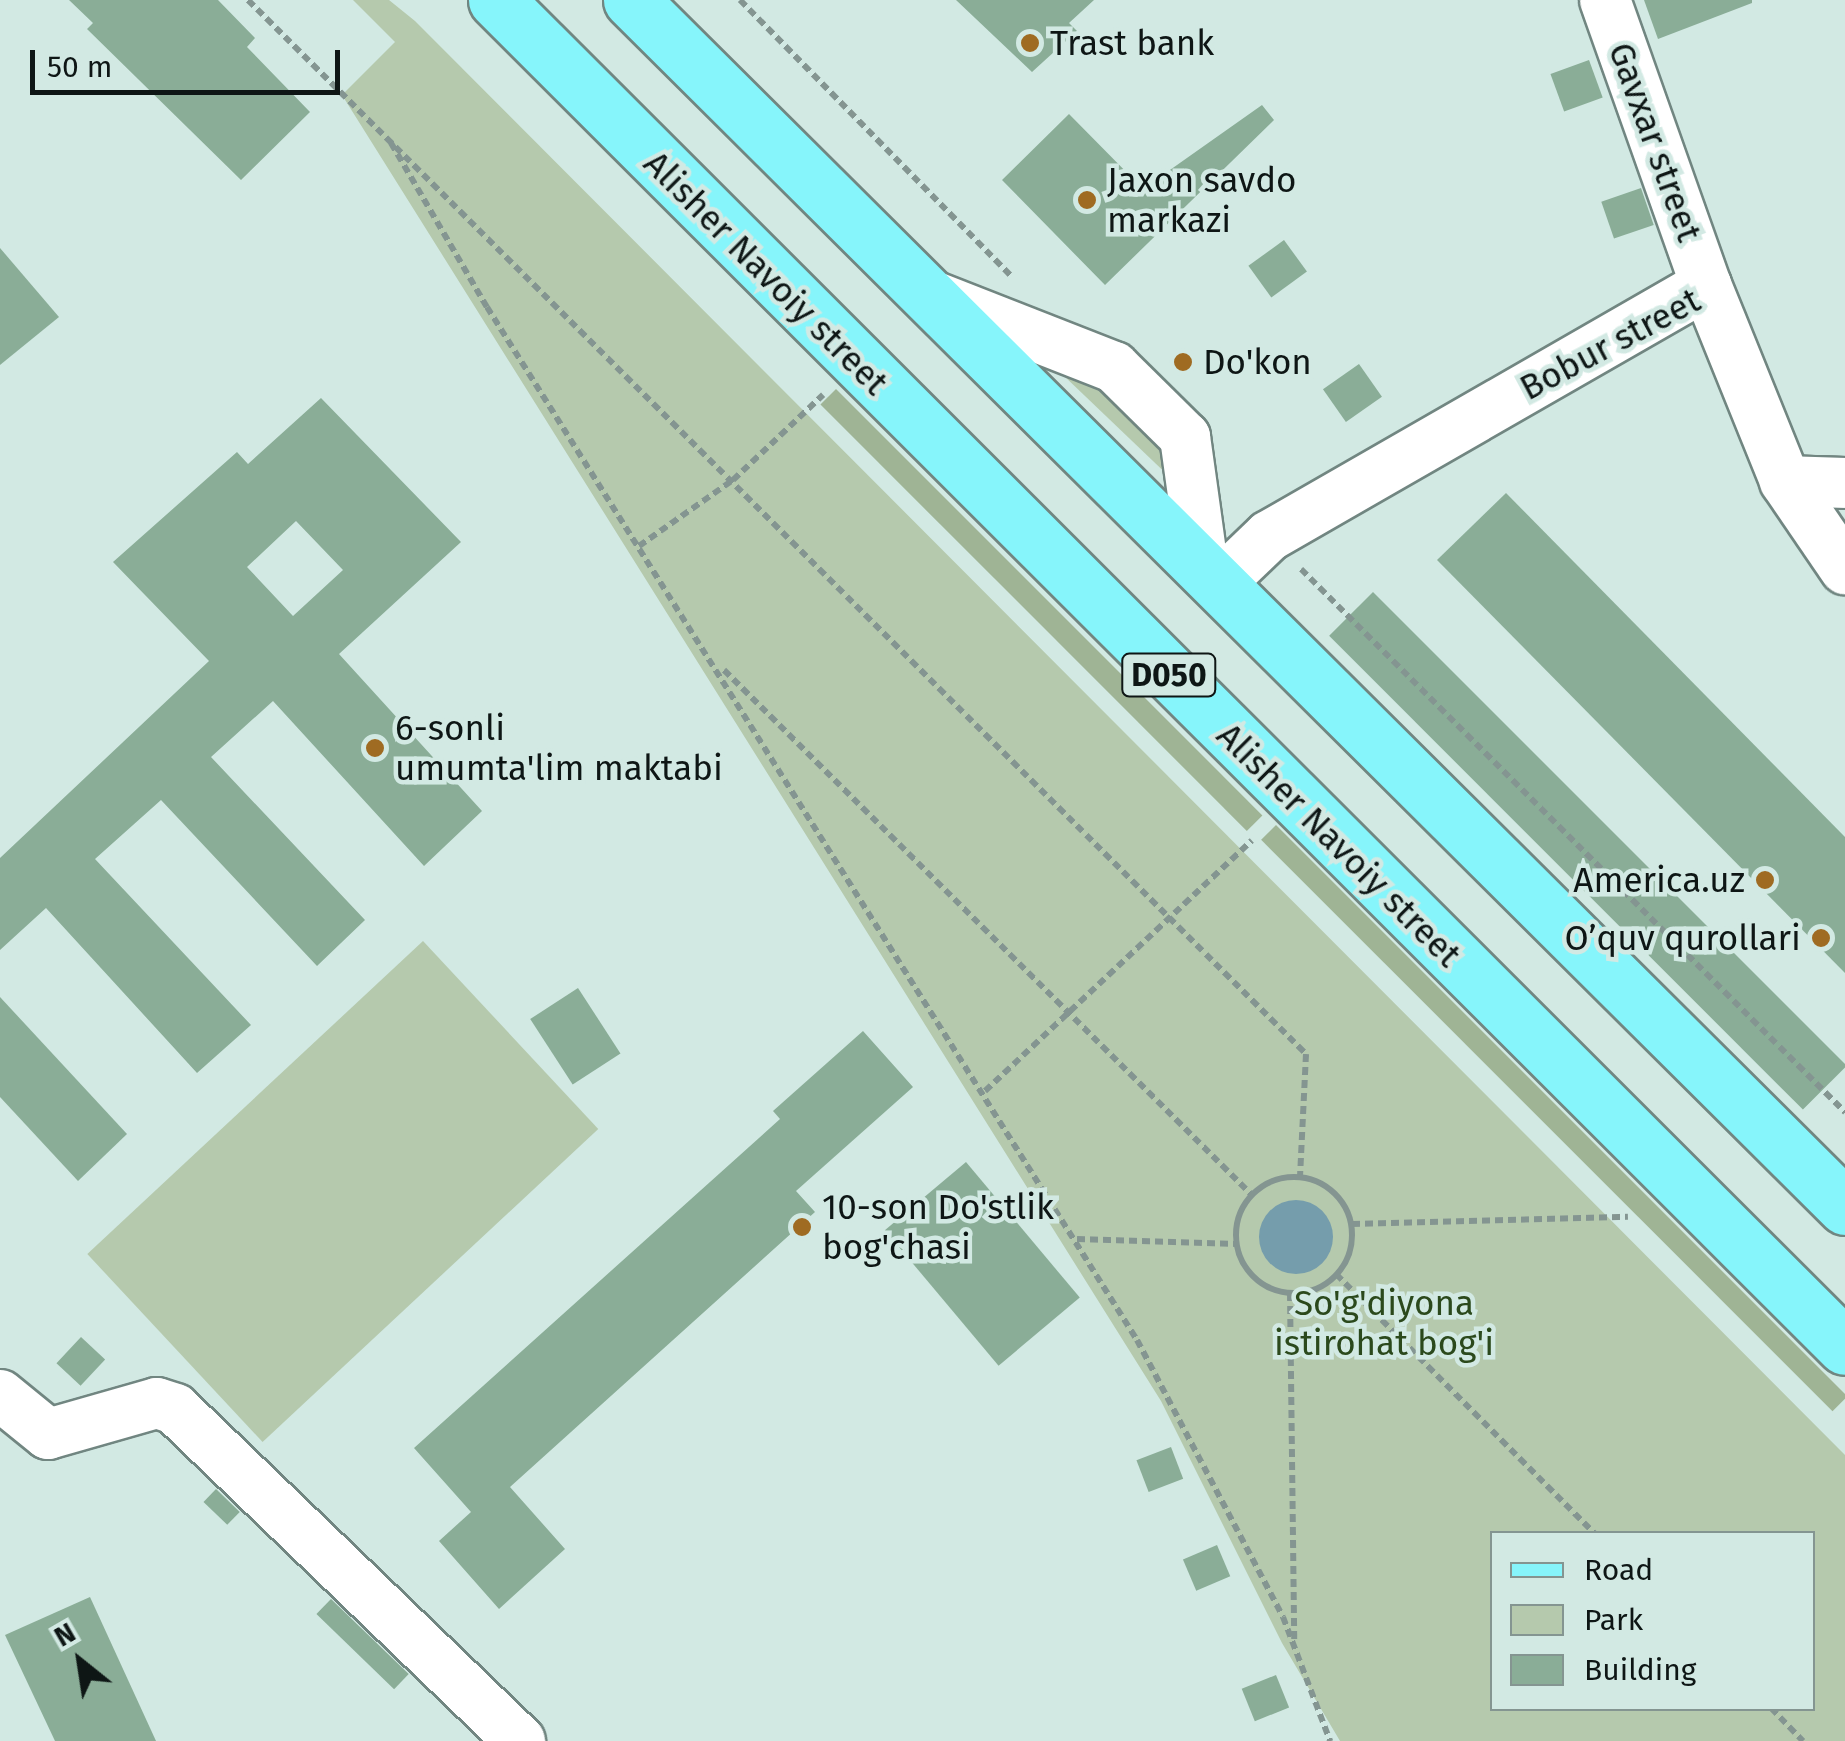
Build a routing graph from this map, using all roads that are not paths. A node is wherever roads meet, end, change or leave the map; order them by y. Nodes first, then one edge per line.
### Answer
1 (496, 0) edge
2 (631, 0) edge
3 (1604, 0) edge
4 (1706, 285) junction
5 (930, 295) junction
6 (1785, 481) junction
7 (1845, 483) edge
8 (1845, 569) edge
9 (1212, 575) junction
10 (1845, 1206) edge
11 (1845, 1347) edge
12 (0, 1396) edge
13 (520, 1741) edge

1 - 11 main road, Alisher Navoiy street / D050
2 - 5 main road, D050
3 - 4 street, Gavxar street
4 - 6 street, Bobur street
4 - 9 street, Bobur street
5 - 9 main road, D050
5 - 9 street
6 - 7 street
6 - 8 street, Bobur street
9 - 10 main road, D050
12 - 13 street

